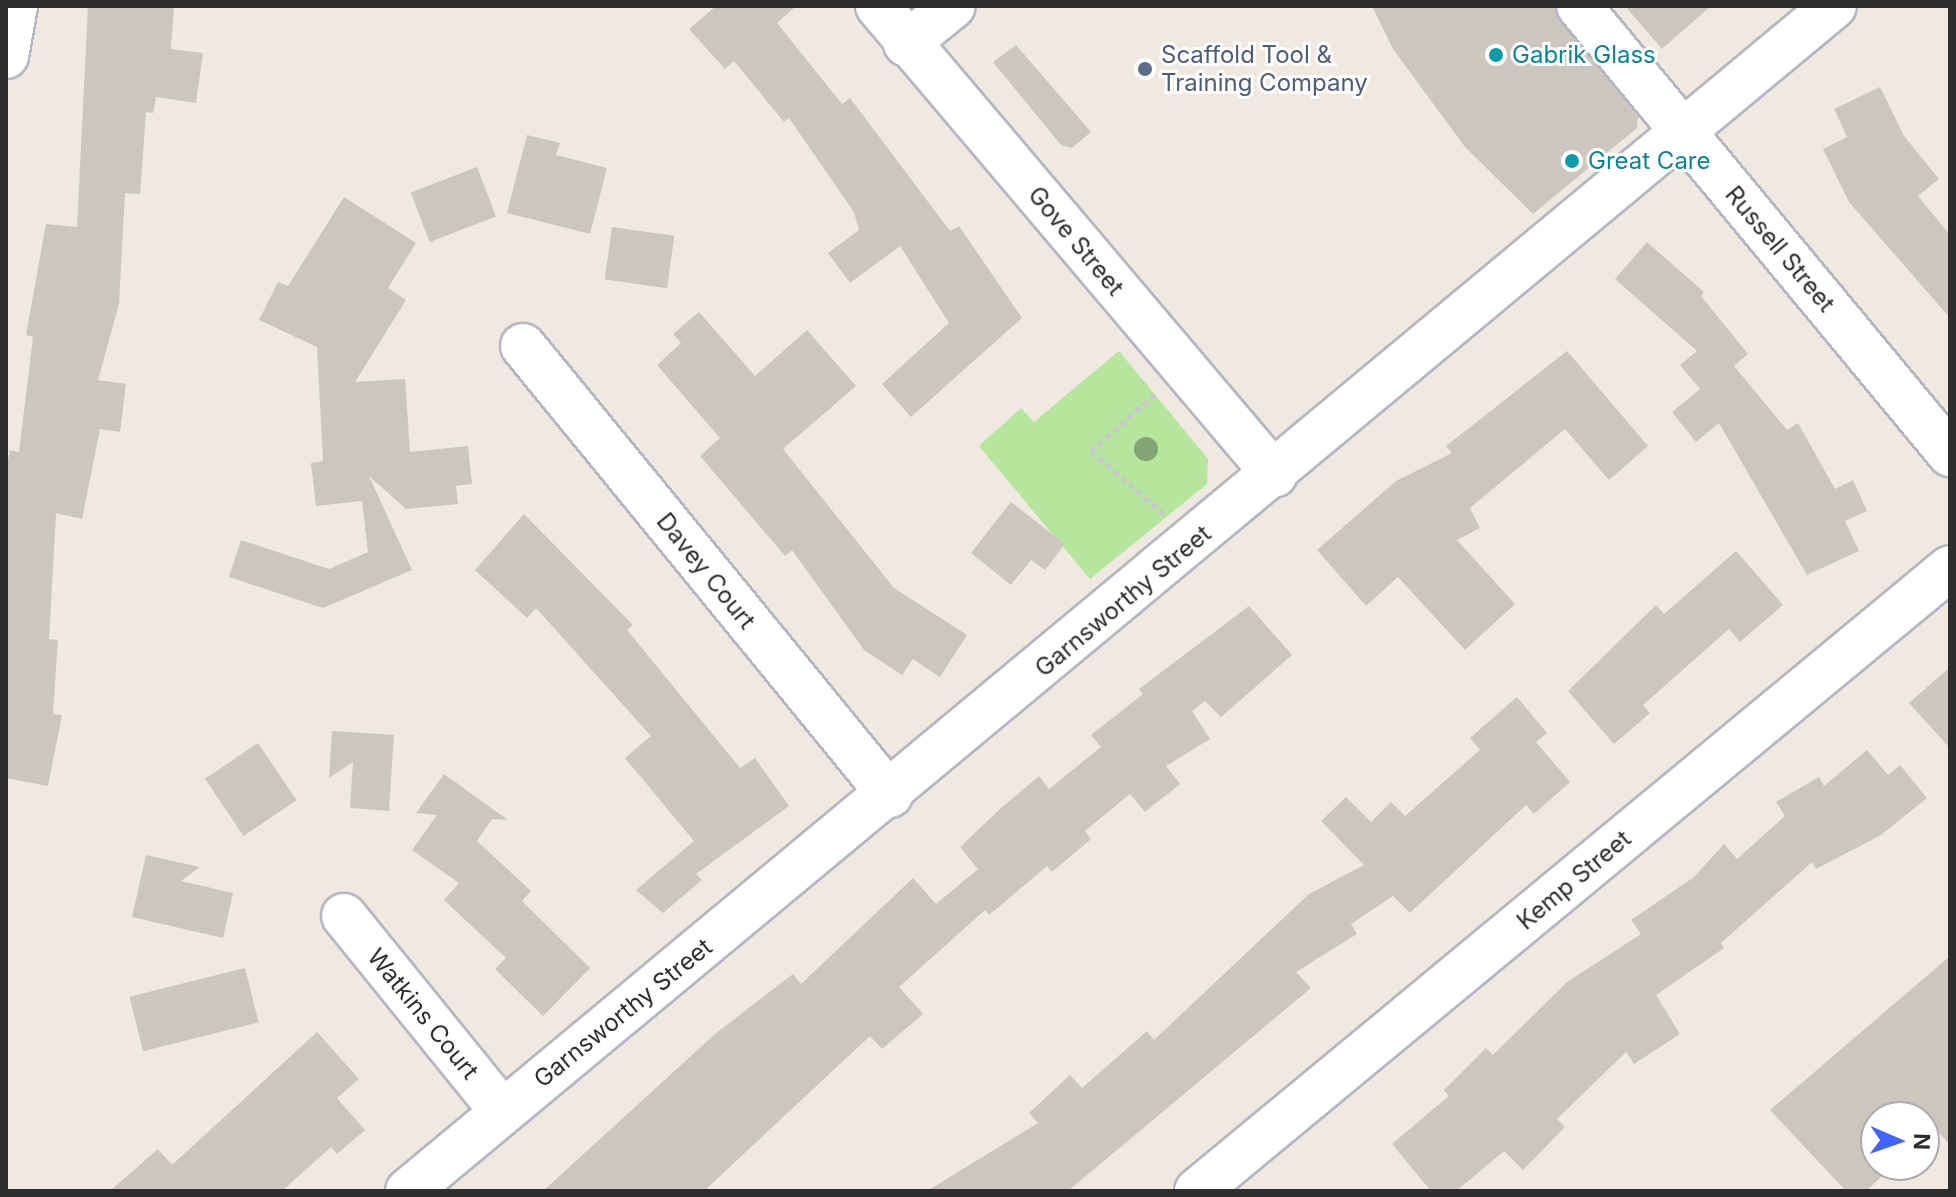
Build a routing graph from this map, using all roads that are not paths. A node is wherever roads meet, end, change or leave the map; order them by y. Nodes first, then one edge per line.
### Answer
1 (15, 6) edge
2 (878, 6) edge
3 (953, 6) edge
4 (1579, 6) edge
5 (1834, 6) edge
6 (906, 44) junction
7 (6, 56) edge
8 (1686, 134) junction
9 (523, 346) dead end
10 (1950, 454) edge
11 (1275, 475) junction
12 (1950, 568) edge
13 (890, 795) junction
14 (344, 916) dead end
15 (503, 1112) junction
16 (408, 1191) edge
17 (1197, 1191) edge

1 - 7 street
2 - 6 street, Gove Street
3 - 6 street
4 - 8 street, Russell Street
5 - 8 street, Garnsworthy Street
6 - 11 street, Gove Street
8 - 10 street, Russell Street
8 - 11 street, Garnsworthy Street
9 - 13 street, Davey Court
11 - 13 street, Garnsworthy Street
12 - 17 street, Kemp Street
13 - 15 street, Garnsworthy Street
14 - 15 street, Watkins Court
15 - 16 street, Garnsworthy Street

